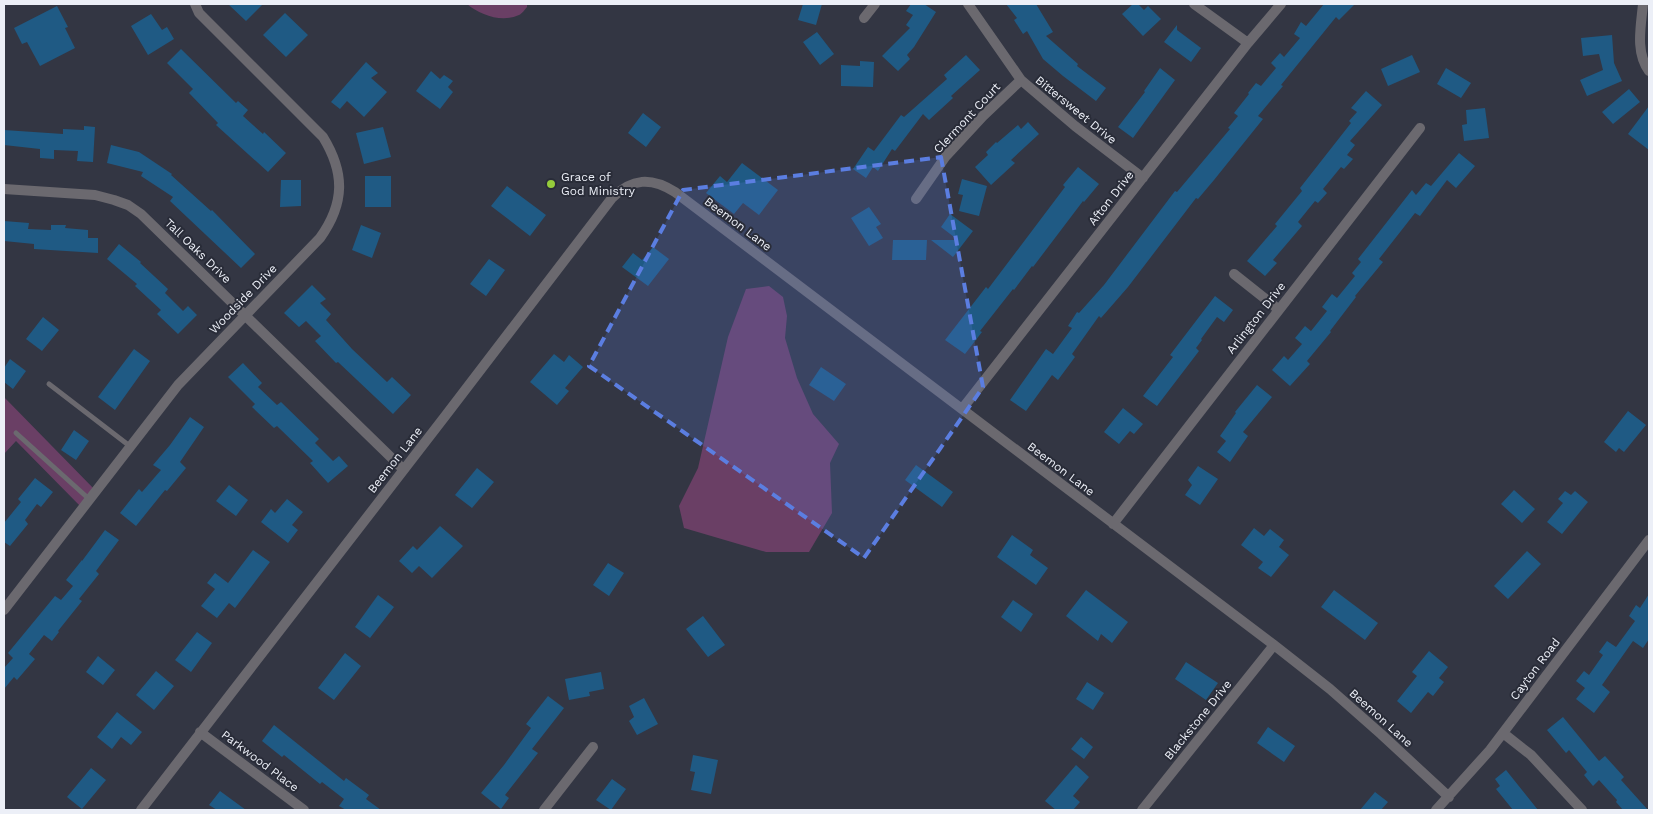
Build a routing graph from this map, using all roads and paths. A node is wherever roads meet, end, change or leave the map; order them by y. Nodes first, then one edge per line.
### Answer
1 (195, 4) edge
2 (875, 4) edge
3 (968, 4) edge
4 (1194, 4) edge
5 (1281, 4) edge
6 (1643, 4) edge
7 (864, 18) dead end
8 (1248, 43) junction
9 (1649, 71) edge
10 (1021, 80) junction
11 (1420, 128) dead end
12 (1143, 178) junction
13 (4, 188) edge
14 (916, 200) dead end
15 (1234, 274) dead end
16 (1278, 309) junction
17 (245, 315) junction
18 (49, 384) dead end
19 (962, 409) junction
20 (16, 433) dead end
21 (131, 447) junction
22 (403, 469) junction
23 (89, 499) junction
24 (1113, 524) junction
25 (1649, 540) edge
26 (4, 610) edge
27 (1274, 645) junction
28 (200, 732) junction
29 (1503, 733) junction
30 (594, 747) dead end
31 (1448, 797) junction
32 (141, 810) edge
33 (304, 810) edge
34 (544, 810) edge
35 (1142, 810) edge
36 (1436, 810) edge
37 (1582, 810) edge

1 - 17 street, Woodside Drive
2 - 7 street
3 - 10 street, Bittersweet Drive
4 - 8 street
5 - 8 street, Afton Drive
6 - 9 street
8 - 12 street, Afton Drive
10 - 12 street, Bittersweet Drive
10 - 14 street, Clermont Court
11 - 16 street, Arlington Drive
12 - 19 street, Afton Drive
13 - 17 street, Tall Oaks Drive
15 - 16 street
16 - 24 street, Arlington Drive
17 - 21 street, Woodside Drive
17 - 22 street, Tall Oaks Drive
18 - 21 lane
19 - 22 street, Beemon Lane
19 - 24 street, Beemon Lane
20 - 23 lane
21 - 23 street, Woodside Drive
22 - 28 street, Beemon Lane
23 - 26 street, Woodside Drive
24 - 27 street, Beemon Lane
25 - 29 street, Cayton Road
27 - 31 street, Beemon Lane
27 - 35 street, Blackstone Drive
28 - 32 street, Beemon Lane
28 - 33 street, Parkwood Place
29 - 31 street, Cayton Road
29 - 37 street
30 - 34 street
31 - 36 street, Cayton Road

